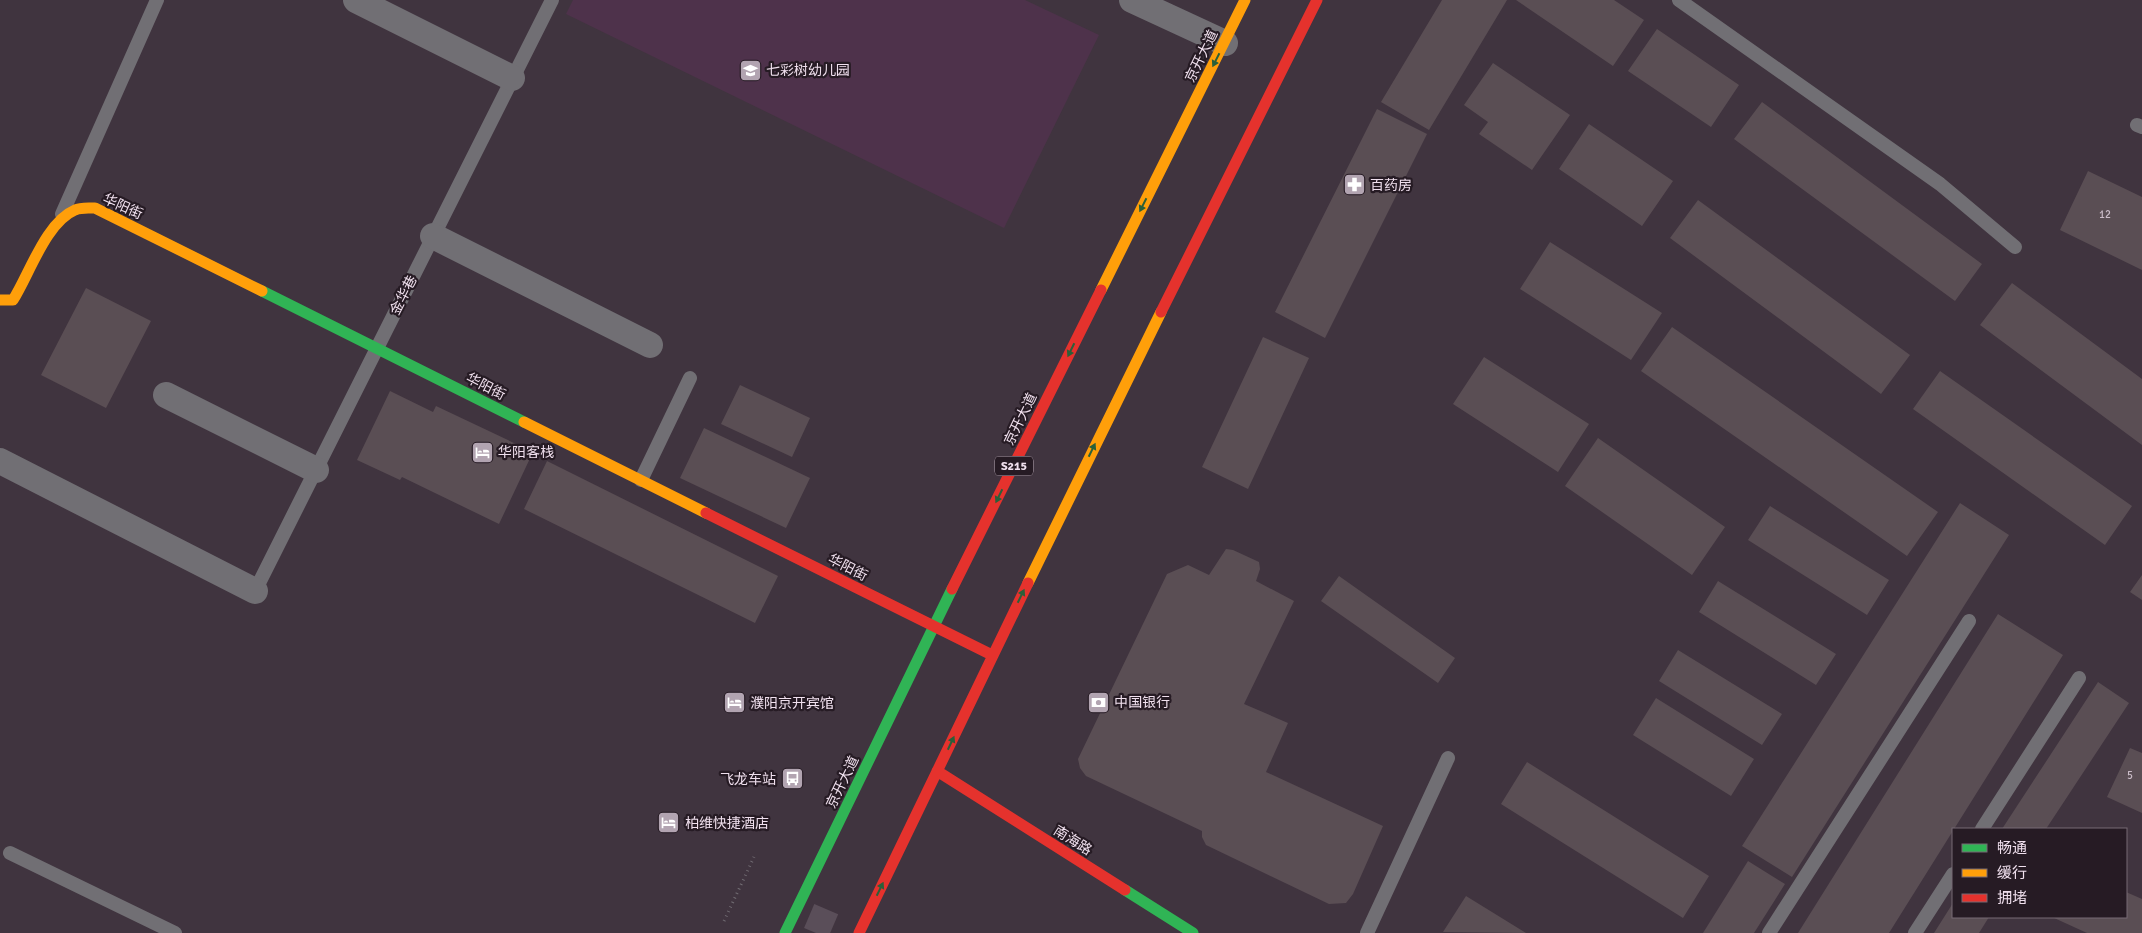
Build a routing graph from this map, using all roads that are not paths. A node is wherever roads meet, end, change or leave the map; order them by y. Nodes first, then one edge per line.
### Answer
1 (157, 0) edge
2 (356, 0) edge
3 (552, 0) edge
4 (1132, 0) edge
5 (1245, 0) edge
6 (1317, 0) edge
7 (1679, 0) edge
8 (1224, 43) junction
9 (512, 78) junction
10 (58, 224) junction
11 (433, 236) junction
12 (2015, 247) dead end
13 (0, 300) edge
14 (650, 345) dead end
15 (377, 348) junction
16 (690, 378) dead end
17 (166, 395) dead end
18 (0, 461) edge
19 (316, 470) junction
20 (641, 480) junction
21 (255, 591) joint
22 (1969, 621) dead end
23 (933, 627) junction
24 (992, 656) junction
25 (2078, 678) dead end
26 (1448, 758) dead end
27 (937, 771) junction
28 (1983, 828) edge
29 (10, 852) dead end
30 (1952, 876) edge
31 (175, 933) edge
32 (785, 933) edge
33 (859, 933) edge
34 (1193, 933) edge
35 (1367, 933) edge
36 (1769, 933) edge
37 (1915, 933) edge

1 - 10 lane
2 - 9 street
3 - 9 lane, 金华巷
4 - 8 street
5 - 8 main road, 京开大道 / S215
24 -> 6 main road
7 - 12 lane
8 -> 23 main road, 京开大道 / S215
9 - 11 lane, 金华巷
10 - 13 main road, 华阳街
10 - 15 main road, 华阳街
11 - 14 street
11 - 15 lane, 金华巷
15 - 19 lane, 金华巷
15 - 20 main road, 华阳街
16 - 20 lane
17 - 19 street
18 - 21 street
19 - 21 lane, 金华巷
20 - 23 main road, 华阳街
22 - 36 lane
23 - 24 main road, 华阳街
23 - 32 main road, 京开大道 / S215
27 -> 24 main road
25 - 28 lane
26 - 35 lane
33 -> 27 main road
27 - 34 main road, 南海路
29 - 31 lane
30 - 37 lane

